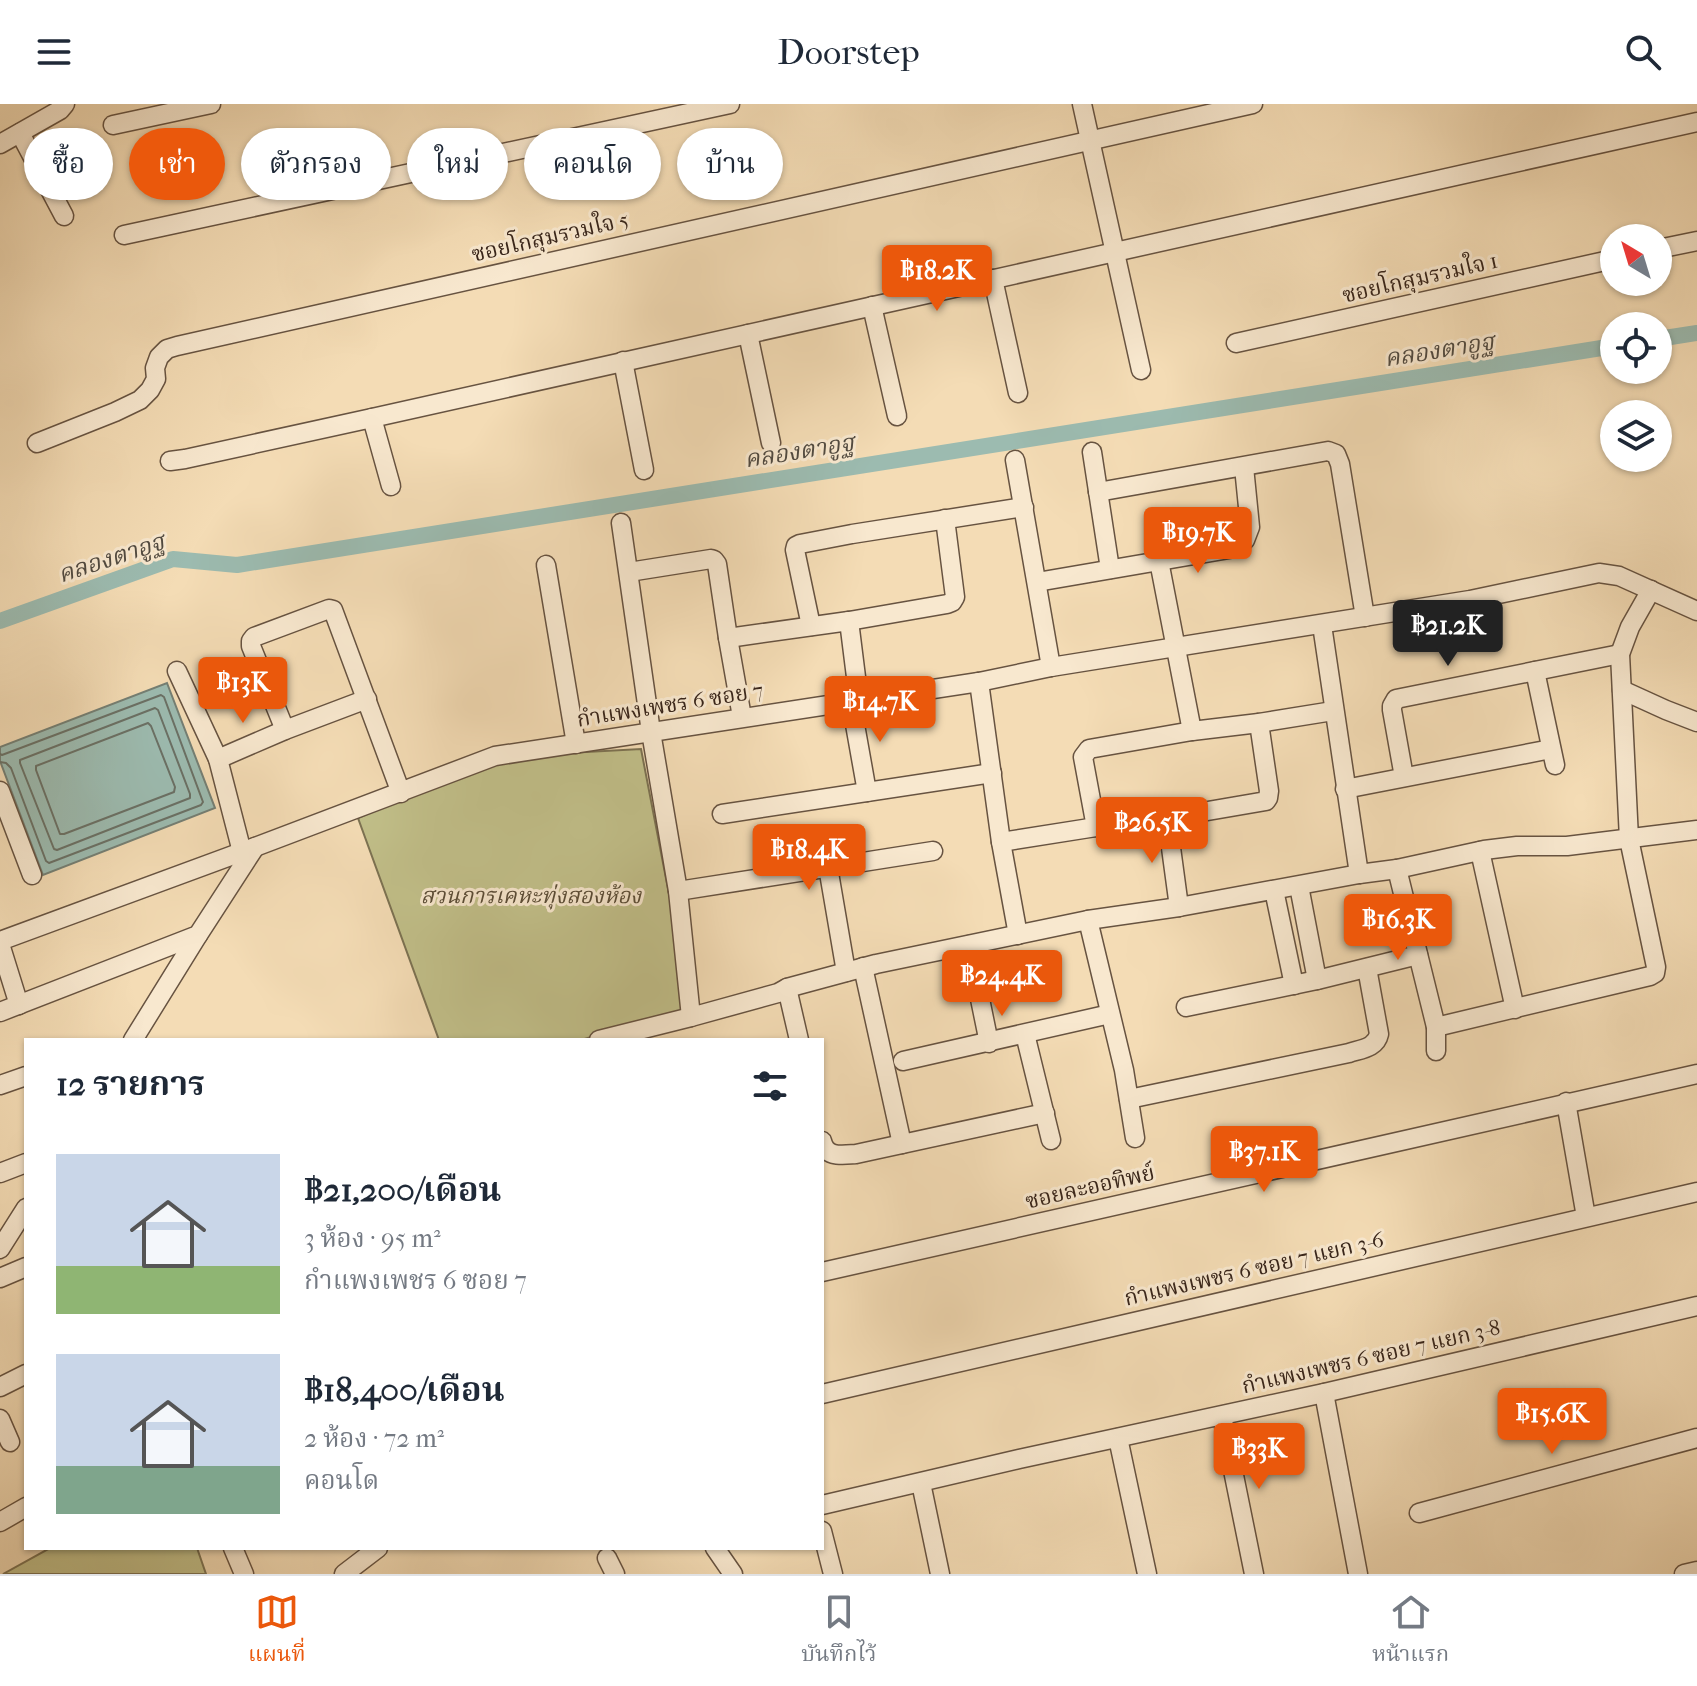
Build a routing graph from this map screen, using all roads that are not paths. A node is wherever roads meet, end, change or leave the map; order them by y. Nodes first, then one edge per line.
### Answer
1 (65, 104) edge
2 (211, 104) edge
3 (730, 104) edge
4 (1082, 104) edge
5 (1253, 104) edge
6 (1697, 122) edge
7 (113, 125) dead end
8 (20, 133) junction
9 (1090, 140) junction
10 (0, 144) edge
11 (64, 216) dead end
12 (124, 235) dead end
13 (1697, 241) edge
14 (1672, 246) edge
15 (1115, 252) junction
16 (1600, 262) edge
17 (993, 279) junction
18 (872, 306) junction
19 (748, 334) junction
20 (1236, 343) dead end
21 (623, 361) junction
22 (1141, 370) dead end
23 (1018, 393) dead end
24 (897, 416) dead end
25 (372, 418) junction
26 (37, 443) dead end
27 (771, 443) dead end
28 (1092, 452) dead end
29 (1015, 460) dead end
30 (170, 461) dead end
31 (1244, 467) junction
32 (644, 470) dead end
33 (391, 486) dead end
34 (1098, 492) junction
35 (1024, 507) junction
36 (945, 519) junction
37 (621, 523) dead end
38 (1159, 561) junction
39 (546, 565) dead end
40 (1110, 569) junction
41 (629, 572) junction
42 (1037, 582) junction
43 (1651, 590) junction
44 (1697, 611) edge
45 (1365, 617) junction
46 (849, 621) junction
47 (1322, 625) junction
48 (811, 626) junction
49 (728, 638) junction
50 (1175, 647) junction
51 (1620, 654) junction
52 (1051, 667) junction
53 (177, 671) dead end
54 (1535, 671) junction
55 (979, 682) junction
56 (1622, 690) junction
57 (367, 699) junction
58 (855, 702) junction
59 (1333, 711) junction
60 (742, 717) junction
61 (1697, 722) edge
62 (1259, 723) junction
63 (285, 730) junction
64 (1192, 731) junction
65 (651, 732) junction
66 (576, 744) junction
67 (218, 759) junction
68 (992, 773) junction
69 (1404, 777) junction
70 (1345, 789) junction
71 (0, 791) edge
72 (867, 792) junction
73 (401, 793) junction
74 (722, 814) dead end
75 (1167, 818) junction
76 (1096, 827) junction
77 (1697, 830) edge
78 (18, 838) junction
79 (1629, 839) junction
80 (1001, 842) junction
81 (0, 844) edge
82 (248, 850) junction
83 (933, 851) dead end
84 (1480, 851) junction
85 (828, 867) junction
86 (1397, 869) junction
87 (1359, 874) junction
88 (32, 875) dead end
89 (1299, 886) junction
90 (1274, 890) junction
91 (678, 891) junction
92 (1179, 907) junction
93 (1088, 920) junction
94 (198, 935) junction
95 (1018, 935) junction
96 (0, 942) edge
97 (969, 945) junction
98 (1418, 955) junction
99 (1367, 968) junction
100 (854, 970) junction
101 (1317, 980) junction
102 (1294, 985) junction
103 (787, 988) junction
104 (19, 1005) junction
105 (1186, 1007) dead end
106 (1515, 1009) junction
107 (0, 1012) edge
108 (1110, 1014) junction
109 (691, 1017) junction
110 (1436, 1027) junction
111 (1025, 1034) junction
112 (136, 1038) edge
113 (607, 1038) edge
114 (799, 1038) edge
115 (989, 1043) junction
116 (1436, 1051) dead end
117 (903, 1061) dead end
118 (1697, 1074) edge
119 (24, 1077) edge
120 (0, 1085) edge
121 (1129, 1099) junction
122 (1566, 1102) junction
123 (1045, 1113) junction
124 (1135, 1138) dead end
125 (1051, 1140) dead end
126 (902, 1144) junction
127 (824, 1145) edge
128 (24, 1164) edge
129 (0, 1173) edge
130 (1697, 1192) edge
131 (24, 1211) edge
132 (1586, 1217) junction
133 (0, 1249) edge
134 (24, 1268) edge
135 (824, 1272) edge
136 (0, 1278) edge
137 (1697, 1306) edge
138 (24, 1375) edge
139 (0, 1387) edge
140 (1324, 1393) junction
141 (824, 1394) edge
142 (1222, 1416) junction
143 (0, 1419) edge
144 (1118, 1438) junction
145 (1697, 1438) edge
146 (10, 1442) dead end
147 (921, 1483) junction
148 (824, 1505) edge
149 (24, 1508) edge
150 (1419, 1513) dead end
151 (0, 1522) edge
152 (824, 1539) edge
153 (234, 1550) edge
154 (375, 1550) edge
155 (716, 1550) edge
156 (1697, 1571) edge
157 (244, 1574) edge
158 (344, 1574) edge
159 (733, 1574) edge
160 (833, 1574) edge
161 (940, 1574) edge
162 (1147, 1574) edge
163 (1254, 1574) edge
164 (1358, 1574) edge
165 (1684, 1574) edge

1 - 8 street
2 - 7 street
3 - 12 street
4 - 9 street
5 - 9 street, ซอยโกสุมรวมใจ 5
6 - 15 street
8 - 10 street
8 - 11 street
9 - 15 street
9 - 26 street, ซอยโกสุมรวมใจ 5
13 - 14 street
15 - 17 street
15 - 22 street
16 - 20 street, ซอยโกสุมรวมใจ 1
17 - 18 street
17 - 23 street
18 - 19 street
18 - 24 street
19 - 21 street
19 - 27 street
21 - 25 street
21 - 32 street
25 - 30 street
25 - 33 street
28 - 34 street
29 - 35 street
31 - 34 street
31 - 38 street
31 - 45 street
34 - 40 street
35 - 36 street
35 - 42 street
36 - 46 street
36 - 48 street
37 - 41 street
38 - 40 street
38 - 50 street
39 - 66 street
40 - 42 street
41 - 49 street
41 - 65 street
42 - 52 street
43 - 44 street, กำแพงเพชร 6 ซอย 7
43 - 45 street, กำแพงเพชร 6 ซอย 7
43 - 51 street
45 - 47 street, กำแพงเพชร 6 ซอย 7
46 - 48 street
46 - 58 street
47 - 50 street, กำแพงเพชร 6 ซอย 7
47 - 59 street
48 - 49 street
49 - 60 street
50 - 52 street, กำแพงเพชร 6 ซอย 7
50 - 64 street
51 - 54 street
51 - 56 street
52 - 55 street, กำแพงเพชร 6 ซอย 7
53 - 67 street
54 - 69 street
54 - 69 street
55 - 58 street, กำแพงเพชร 6 ซอย 7
55 - 68 street
56 - 61 street
56 - 79 street
57 - 63 street
57 - 63 street
57 - 73 street
58 - 60 street, กำแพงเพชร 6 ซอย 7
58 - 72 street
59 - 62 street
59 - 70 street
60 - 65 street, กำแพงเพชร 6 ซอย 7
62 - 64 street
62 - 75 street
63 - 67 street
64 - 76 street
65 - 66 street, กำแพงเพชร 6 ซอย 7
65 - 91 street
66 - 73 street, กำแพงเพชร 6 ซอย 7
67 - 82 street
68 - 72 street
68 - 80 street
69 - 70 street
70 - 87 street
71 - 78 street
72 - 74 street
73 - 82 street, กำแพงเพชร 6 ซอย 7
75 - 76 street
75 - 92 street
76 - 80 street
77 - 79 street
78 - 81 street
78 - 88 street
79 - 84 street
79 - 106 street
80 - 95 street
82 - 94 street
82 - 96 street, กำแพงเพชร 6 ซอย 7
83 - 85 street
84 - 86 street
84 - 106 street
85 - 91 street
85 - 100 street
86 - 87 street
86 - 98 street
87 - 89 street
89 - 90 street
89 - 101 street
90 - 92 street
90 - 102 street
91 - 109 street
92 - 93 street
93 - 95 street
93 - 108 street
94 - 104 street
94 - 112 street
95 - 97 street
96 - 104 street
97 - 100 street
97 - 115 street
98 - 99 street
98 - 110 street
99 - 101 street
99 - 121 street
100 - 103 street
100 - 126 street
101 - 102 street
102 - 105 street
103 - 109 street
103 - 114 street
104 - 107 street
106 - 110 street
108 - 111 street
108 - 121 street
109 - 113 street
110 - 116 street
111 - 115 street
111 - 123 street
115 - 117 street
118 - 122 street, ซอยละออทิพย์
119 - 120 street
121 - 124 street
122 - 132 street
122 - 135 street, ซอยละออทิพย์
123 - 125 street
123 - 126 street
126 - 127 street
128 - 129 street
130 - 132 street, กำแพงเพชร 6 ซอย 7 แยก 3-6
131 - 133 street
132 - 141 street, กำแพงเพชร 6 ซอย 7 แยก 3-6
134 - 136 street
137 - 140 street, กำแพงเพชร 6 ซอย 7 แยก 3-8
138 - 139 street
140 - 142 street, กำแพงเพชร 6 ซอย 7 แยก 3-8
140 - 164 street
142 - 144 street, กำแพงเพชร 6 ซอย 7 แยก 3-8
142 - 163 street
143 - 146 street
144 - 147 street, กำแพงเพชร 6 ซอย 7 แยก 3-8
144 - 162 street
145 - 150 street
147 - 148 street, กำแพงเพชร 6 ซอย 7 แยก 3-8
147 - 161 street
149 - 151 street
152 - 160 street
153 - 157 street
154 - 158 street
155 - 159 street
156 - 165 street

